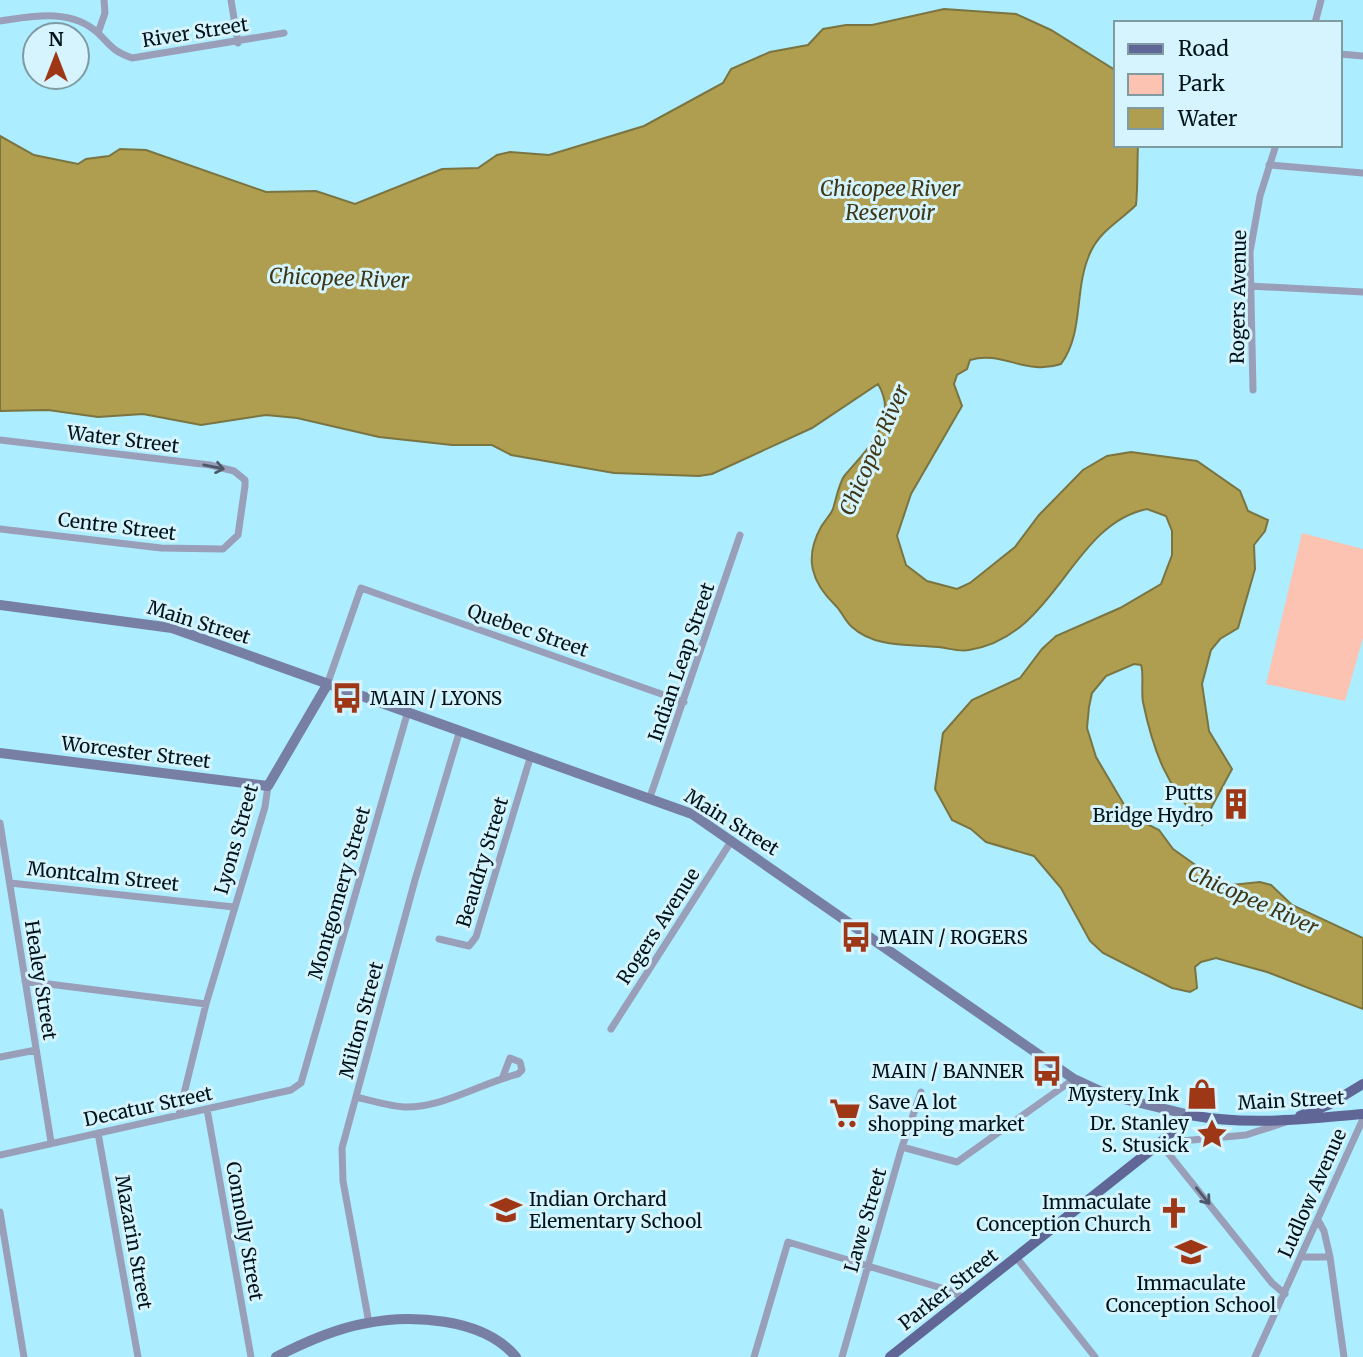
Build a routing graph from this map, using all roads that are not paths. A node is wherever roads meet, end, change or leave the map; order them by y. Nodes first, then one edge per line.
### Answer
1 (104, 0) edge
2 (231, 0) edge
3 (1321, 0) edge
4 (0, 21) edge
5 (1316, 21) edge
6 (98, 33) junction
7 (284, 33) dead end
8 (237, 43) junction
9 (1342, 54) edge
10 (1363, 56) edge
11 (1275, 147) edge
12 (1269, 165) junction
13 (1363, 173) edge
14 (1250, 286) junction
15 (1363, 292) edge
16 (1253, 390) dead end
17 (0, 440) edge
18 (0, 529) edge
19 (740, 536) dead end
20 (230, 545) joint
21 (361, 588) joint
22 (0, 605) edge
23 (327, 685) junction
24 (684, 702) junction
25 (408, 710) junction
26 (460, 730) junction
27 (0, 753) edge
28 (531, 755) junction
29 (268, 786) junction
30 (650, 797) junction
31 (0, 823) edge
32 (732, 840) junction
33 (10, 883) junction
34 (234, 907) junction
35 (439, 939) dead end
36 (25, 981) junction
37 (206, 1004) junction
38 (611, 1029) dead end
39 (36, 1050) junction
40 (0, 1057) edge
41 (502, 1079) dead end
42 (1074, 1079) junction
43 (301, 1083) joint
44 (1363, 1084) edge
45 (921, 1092) dead end
46 (356, 1097) junction
47 (207, 1110) junction
48 (179, 1114) junction
49 (1190, 1115) junction
50 (1363, 1117) edge
51 (1289, 1121) junction
52 (98, 1133) junction
53 (51, 1142) junction
54 (1160, 1143) junction
55 (902, 1147) junction
56 (0, 1155) edge
57 (0, 1212) edge
58 (1318, 1220) junction
59 (1301, 1256) junction
60 (1016, 1257) junction
61 (1330, 1257) junction
62 (868, 1265) junction
63 (1285, 1294) junction
64 (964, 1298) junction
65 (369, 1323) junction
66 (893, 1356) edge
67 (24, 1357) edge
68 (138, 1357) edge
69 (251, 1357) edge
70 (276, 1357) edge
71 (516, 1357) edge
72 (754, 1357) edge
73 (842, 1357) edge
74 (1095, 1357) edge
75 (1255, 1357) edge
76 (1344, 1357) edge

1 - 6 street
2 - 8 street
3 - 5 street
4 - 6 street, River Street
6 - 8 street, River Street
7 - 8 street, River Street
9 - 10 street
11 - 12 street, Rogers Avenue
12 - 13 street
12 - 14 street, Rogers Avenue
14 - 15 street
14 - 16 street, Rogers Avenue
17 -> 20 street, Water Street
18 - 20 street, Centre Street
19 - 24 street, Indian Leap Street
21 - 23 street, Lyons Street
21 - 24 street, Quebec Street
22 - 23 main road, Main Street
23 - 25 main road, Main Street
23 - 29 main road, Lyons Street
24 - 30 street, Indian Leap Street
25 - 26 main road, Main Street
25 - 43 street, Montgomery Street
26 - 28 main road, Main Street
26 - 46 street, Milton Street
27 - 29 main road, Worcester Street
28 - 30 main road, Main Street
28 - 35 street, Beaudry Street
29 - 34 street, Lyons Street
30 - 32 main road, Main Street
31 - 33 street, Healey Street
32 - 38 street, Rogers Avenue
32 - 42 main road, Main Street
33 - 34 street, Montcalm Street
33 - 36 street, Healey Street
34 - 37 street, Lyons Street
36 - 37 street
36 - 39 street, Healey Street
37 - 48 street, Lyons Street
39 - 40 street
39 - 53 street, Healey Street
41 - 46 street
42 - 49 main road, Main Street
42 - 55 street
43 - 47 street, Decatur Street
44 - 51 main road
45 - 55 street, Lawe Street
46 - 65 street, Milton Street
47 - 48 street, Decatur Street
47 - 69 street, Connolly Street
48 - 52 street, Decatur Street
49 - 51 main road, Main Street
49 - 54 main road, Parker Street
50 - 51 main road, Main Street
50 - 58 street, Ludlow Avenue
51 - 54 street
52 - 53 street, Decatur Street
52 - 68 street, Mazarin Street
53 - 56 street, Decatur Street
54 - 60 main road, Parker Street
54 -> 63 street
55 - 62 street, Lawe Street
57 - 67 street
58 - 59 street, Ludlow Avenue
58 - 61 street
59 - 61 street
59 - 63 street, Ludlow Avenue
60 - 64 main road, Parker Street
60 - 74 street
61 - 76 street
62 - 64 street
62 - 72 street
62 - 73 street, Lawe Street
63 - 75 street, Ludlow Avenue
64 - 66 main road, Parker Street
65 - 70 main road
65 - 71 main road

